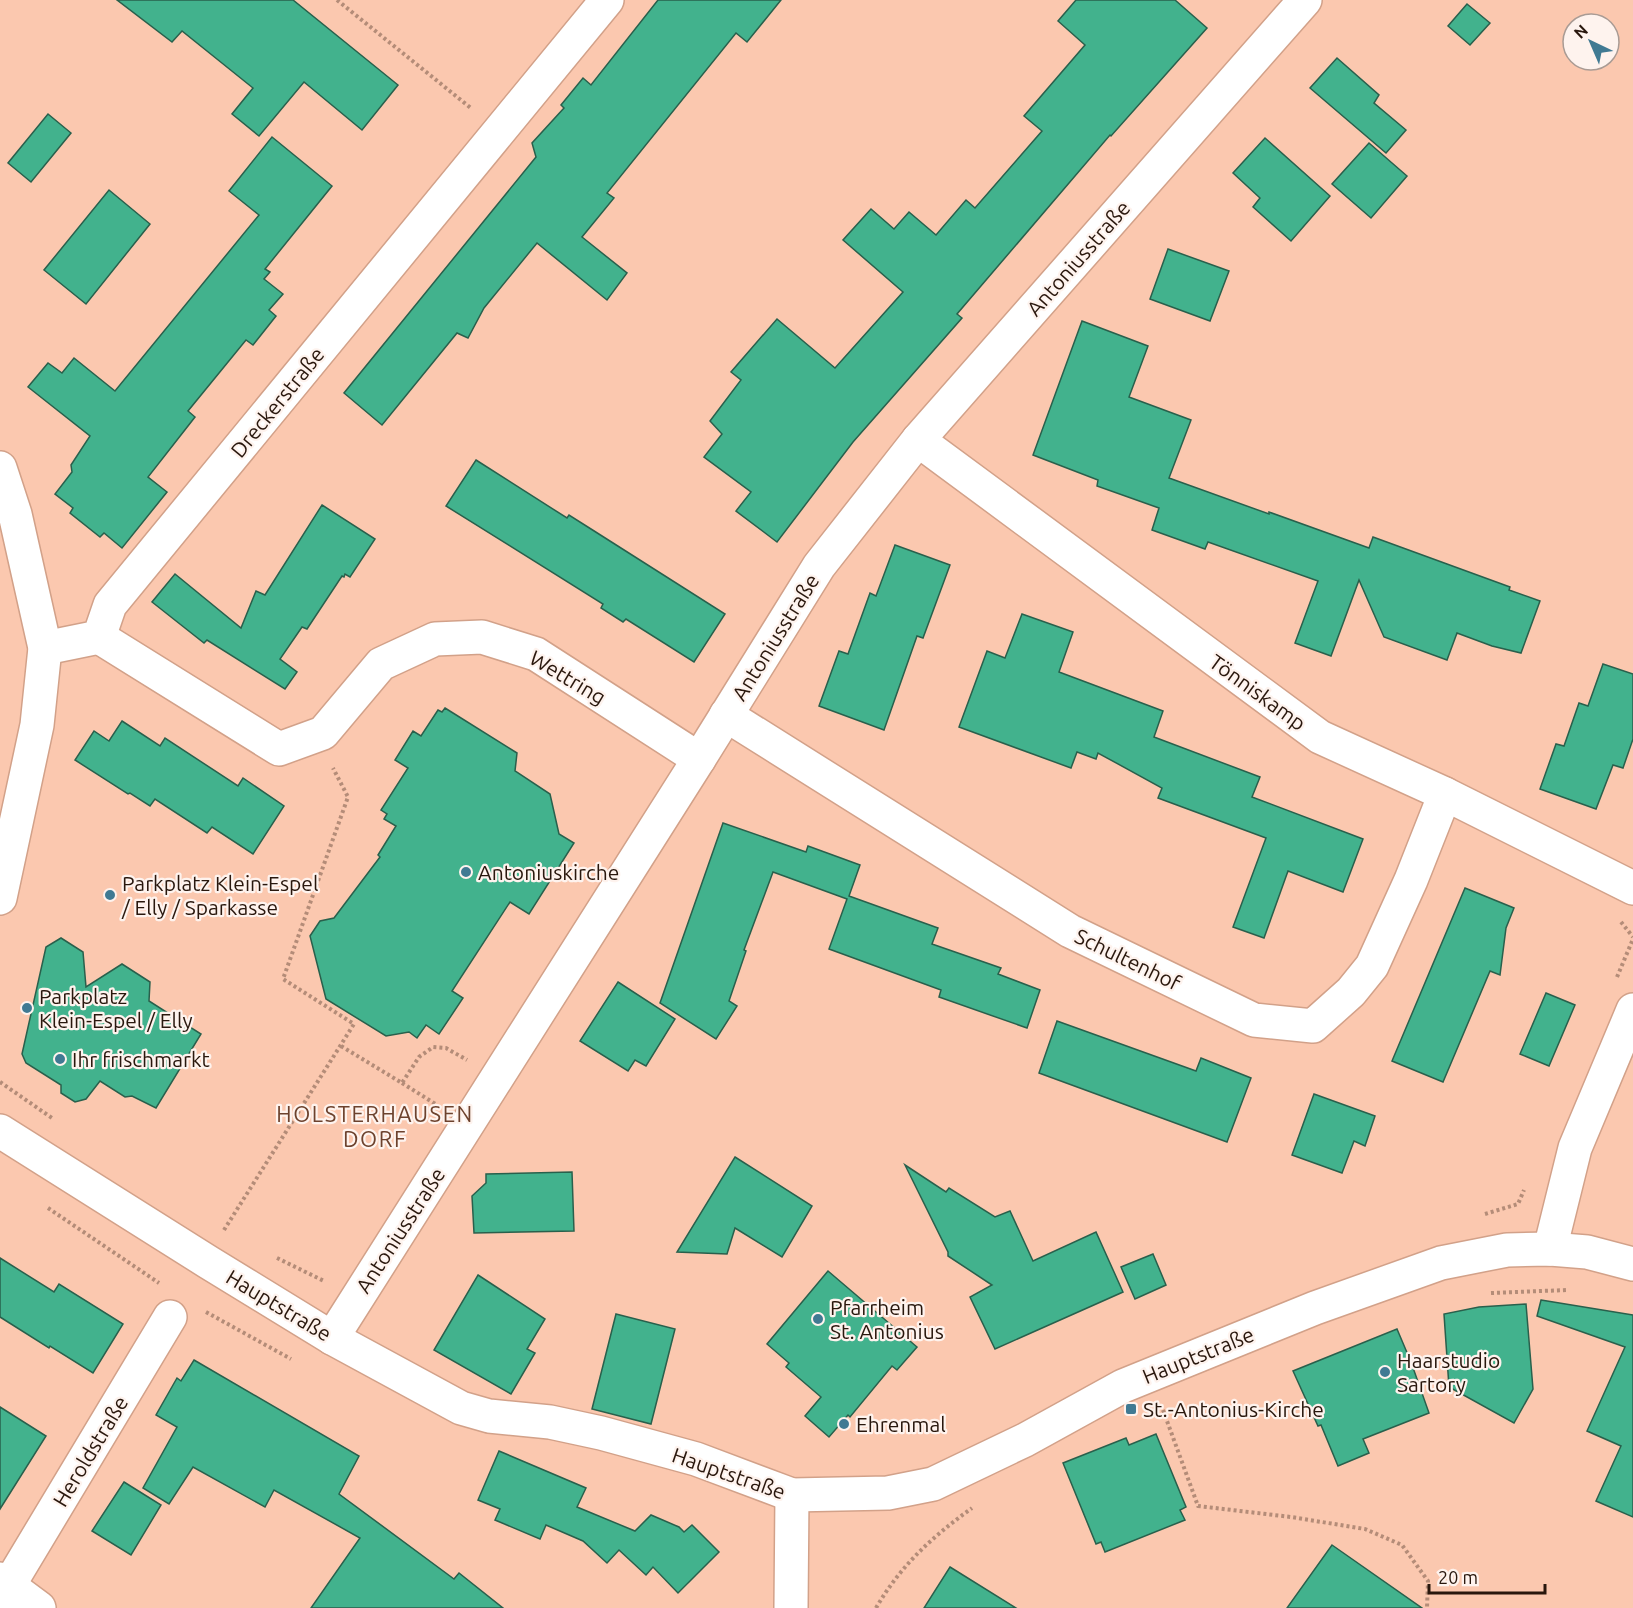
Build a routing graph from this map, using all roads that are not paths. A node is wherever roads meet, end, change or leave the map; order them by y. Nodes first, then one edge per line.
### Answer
1 (607, 0) edge
2 (1305, 0) edge
3 (918, 440) junction
4 (0, 468) edge
5 (99, 636) junction
6 (45, 648) junction
7 (726, 715) junction
8 (699, 759) junction
9 (1445, 794) junction
10 (0, 898) edge
11 (1624, 901) edge
12 (1633, 1010) edge
13 (0, 1131) edge
14 (1550, 1249) junction
15 (1633, 1264) edge
16 (170, 1317) dead end
17 (332, 1338) junction
18 (792, 1496) junction
19 (3, 1588) edge
20 (39, 1608) edge
21 (791, 1608) edge

1 - 5 street, Dreckerstraße
2 - 3 street, Antoniusstraße
3 - 7 street, Antoniusstraße
3 - 9 street, Tönniskamp
4 - 6 street
5 - 6 street
5 - 8 street, Wettring
6 - 10 street
7 - 8 street, Antoniusstraße
7 - 9 street, Schultenhof
8 - 17 street, Antoniusstraße
9 - 11 street, Tönniskamp
12 - 14 street
13 - 17 street, Hauptstraße
14 - 15 street, Hauptstraße
14 - 18 street, Hauptstraße
16 - 19 street, Heroldstraße
17 - 18 street, Hauptstraße
18 - 21 street
19 - 20 street, Heroldstraße

